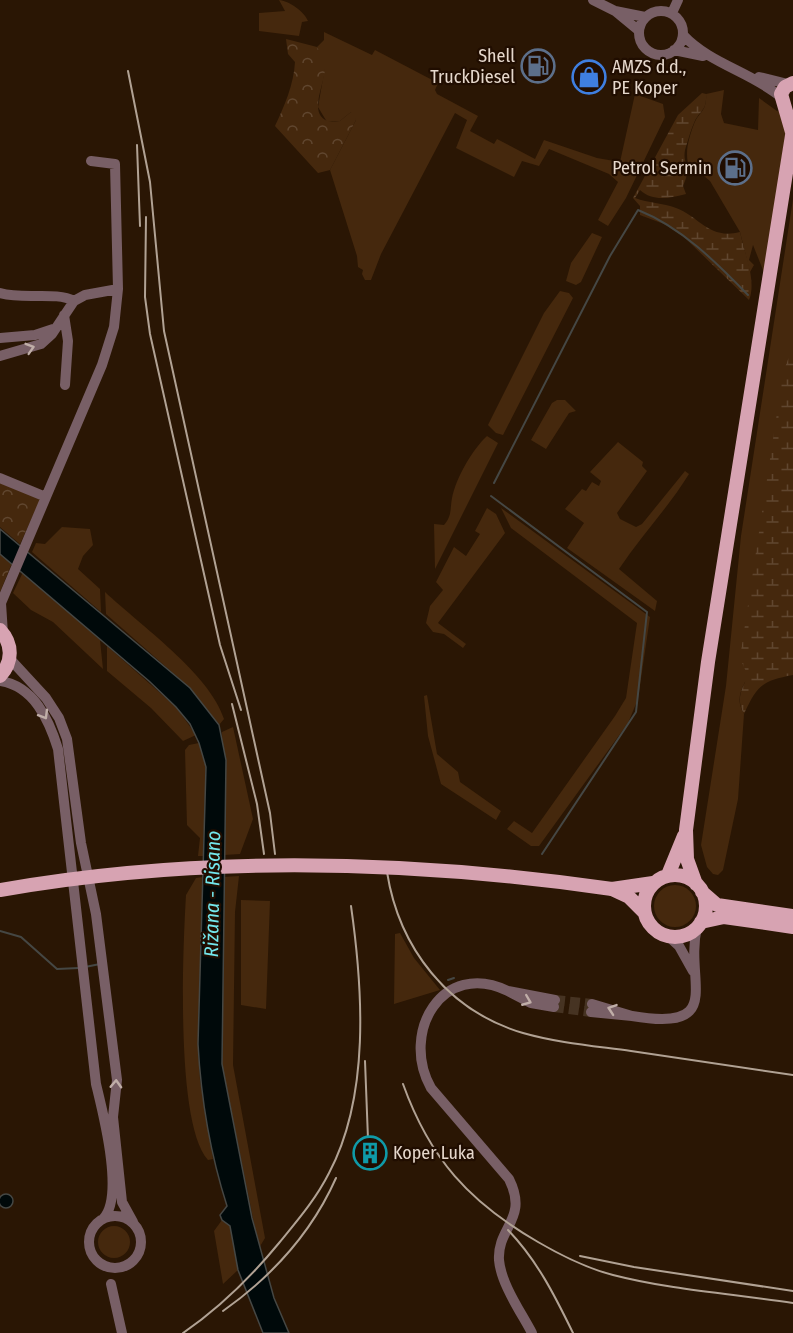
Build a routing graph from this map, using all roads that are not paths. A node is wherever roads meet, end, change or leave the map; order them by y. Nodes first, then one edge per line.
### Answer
1 (593, 0) edge
2 (678, 0) edge
3 (615, 11) junction
4 (672, 13) junction
5 (645, 17) junction
6 (638, 30) junction
7 (683, 35) junction
8 (674, 50) junction
9 (712, 58) junction
10 (790, 92) edge
11 (792, 130) edge
12 (91, 161) dead end
13 (118, 289) junction
14 (0, 293) edge
15 (74, 301) junction
16 (62, 324) junction
17 (0, 338) edge
18 (0, 356) edge
19 (66, 385) dead end
20 (0, 478) edge
21 (46, 497) junction
22 (1, 601) edge
23 (2, 632) edge
24 (10, 659) junction
25 (0, 676) edge
26 (0, 681) edge
27 (686, 830) junction
28 (668, 875) junction
29 (653, 883) junction
30 (699, 888) junction
31 (612, 889) junction
32 (0, 890) edge
33 (645, 913) junction
34 (793, 916) edge
35 (699, 924) junction
36 (793, 927) edge
37 (667, 935) junction
38 (696, 977) junction
39 (554, 1004) tunnel mouth
40 (592, 1008) tunnel mouth
41 (103, 1219) junction
42 (133, 1222) junction
43 (101, 1264) junction
44 (126, 1266) junction
45 (111, 1286) junction
46 (122, 1333) edge
47 (532, 1333) edge

1 - 3 street
2 - 4 street
3 - 5 street
3 - 6 street
4 - 5 street
4 - 7 street
5 - 6 street
6 - 8 street
7 - 8 street
7 - 9 street
8 - 9 street
9 - 10 street
10 - 11 main road
11 - 27 main road
12 - 13 street
13 - 15 street
13 - 21 street
14 - 15 street
15 - 16 street
16 - 17 street
18 -> 16 street
16 - 19 street
20 - 21 street
21 - 22 street
22 - 23 street
23 - 24 main road
24 - 25 main road
42 -> 24 street
26 -> 41 street
27 - 28 main road
27 - 30 main road
28 - 29 main road
28 - 30 main road
29 - 31 main road
29 - 33 main road
30 - 34 main road
30 - 35 main road
31 - 32 main road, bridge
31 - 33 main road
33 - 37 main road
35 - 36 main road
35 - 37 main road
35 - 38 street
37 - 38 street
38 - 40 street
39 - 47 street
41 - 42 street
41 - 43 street
42 - 44 street
43 - 44 street
43 - 45 street
44 - 45 street
45 - 46 street

